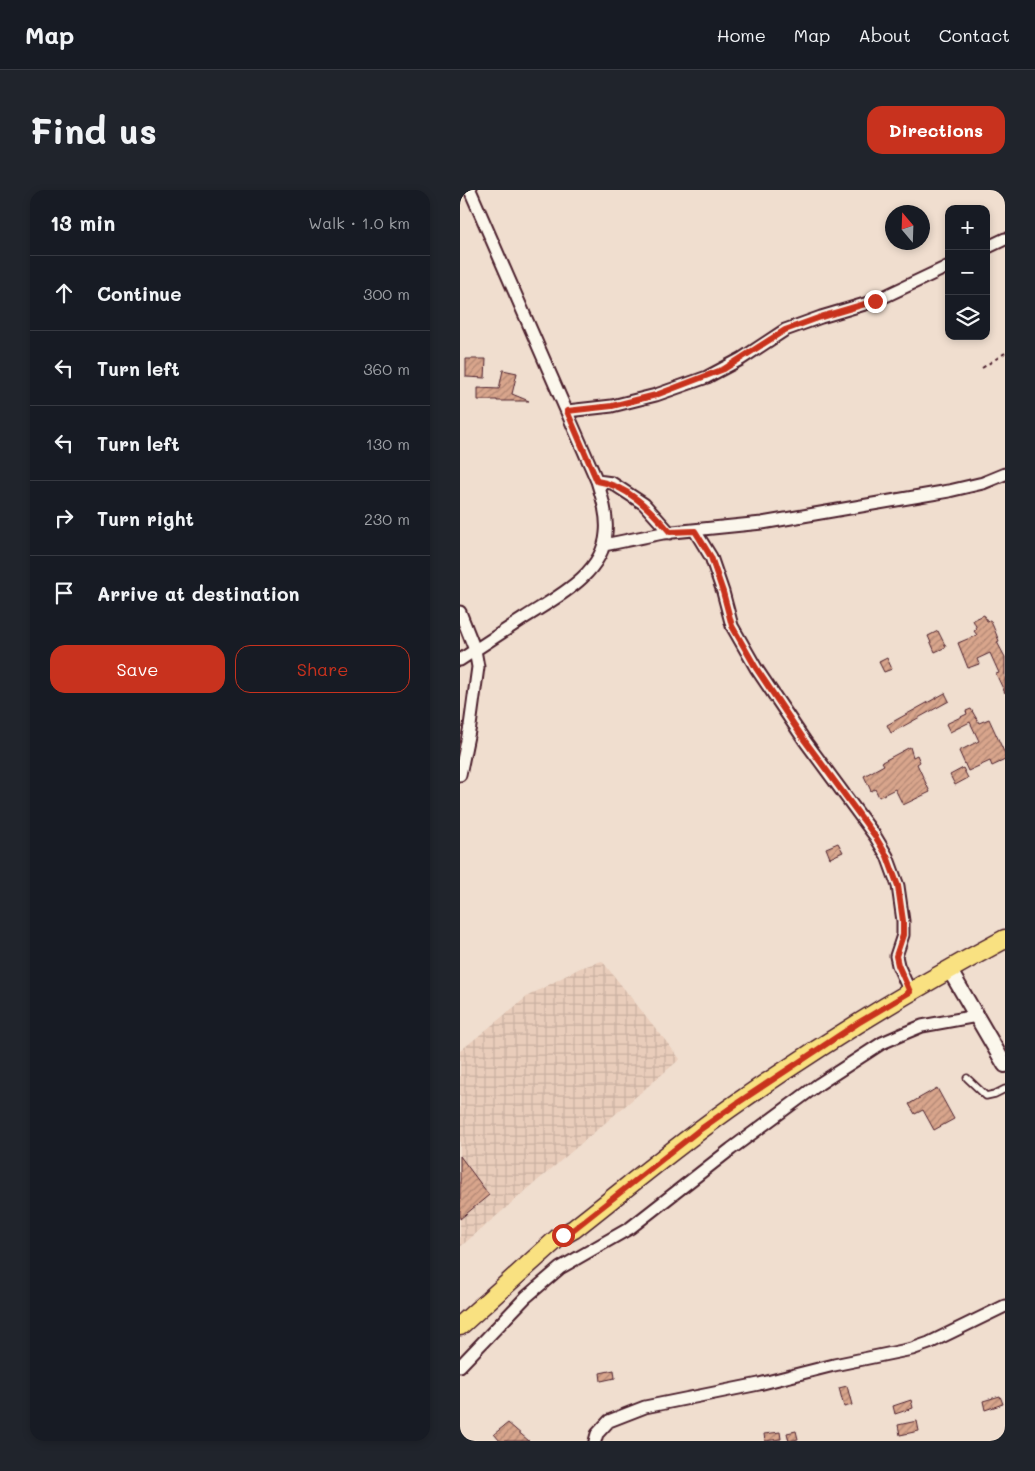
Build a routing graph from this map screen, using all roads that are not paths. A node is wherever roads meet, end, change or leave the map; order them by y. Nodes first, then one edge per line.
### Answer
1 (470, 190) edge
2 (1005, 239) edge
3 (990, 246) edge
4 (945, 268) edge
5 (567, 411) junction
6 (1004, 476) edge
7 (597, 481) junction
8 (695, 531) junction
9 (670, 532) junction
10 (604, 545) junction
11 (460, 612) edge
12 (475, 650) junction
13 (460, 660) edge
14 (460, 775) edge
15 (1005, 939) edge
16 (949, 969) junction
17 (910, 992) junction
18 (978, 1016) junction
19 (1005, 1065) edge
20 (967, 1078) dead end
21 (1005, 1089) edge
22 (574, 1229) junction
23 (1005, 1306) edge
24 (460, 1326) edge
25 (460, 1338) edge
26 (460, 1366) edge
27 (594, 1441) edge

1 - 5 street
2 - 3 street
4 - 5 street
5 - 7 street
6 - 8 street
7 - 9 street
7 - 10 street
8 - 9 street
8 - 17 street
9 - 10 street
10 - 12 street
11 - 12 street
12 - 13 street
12 - 14 street
15 - 16 main road
16 - 17 main road
16 - 18 street
17 - 22 main road
18 - 19 street
18 - 26 street
20 - 21 lane
22 - 24 main road
22 - 25 main road
23 - 27 street

